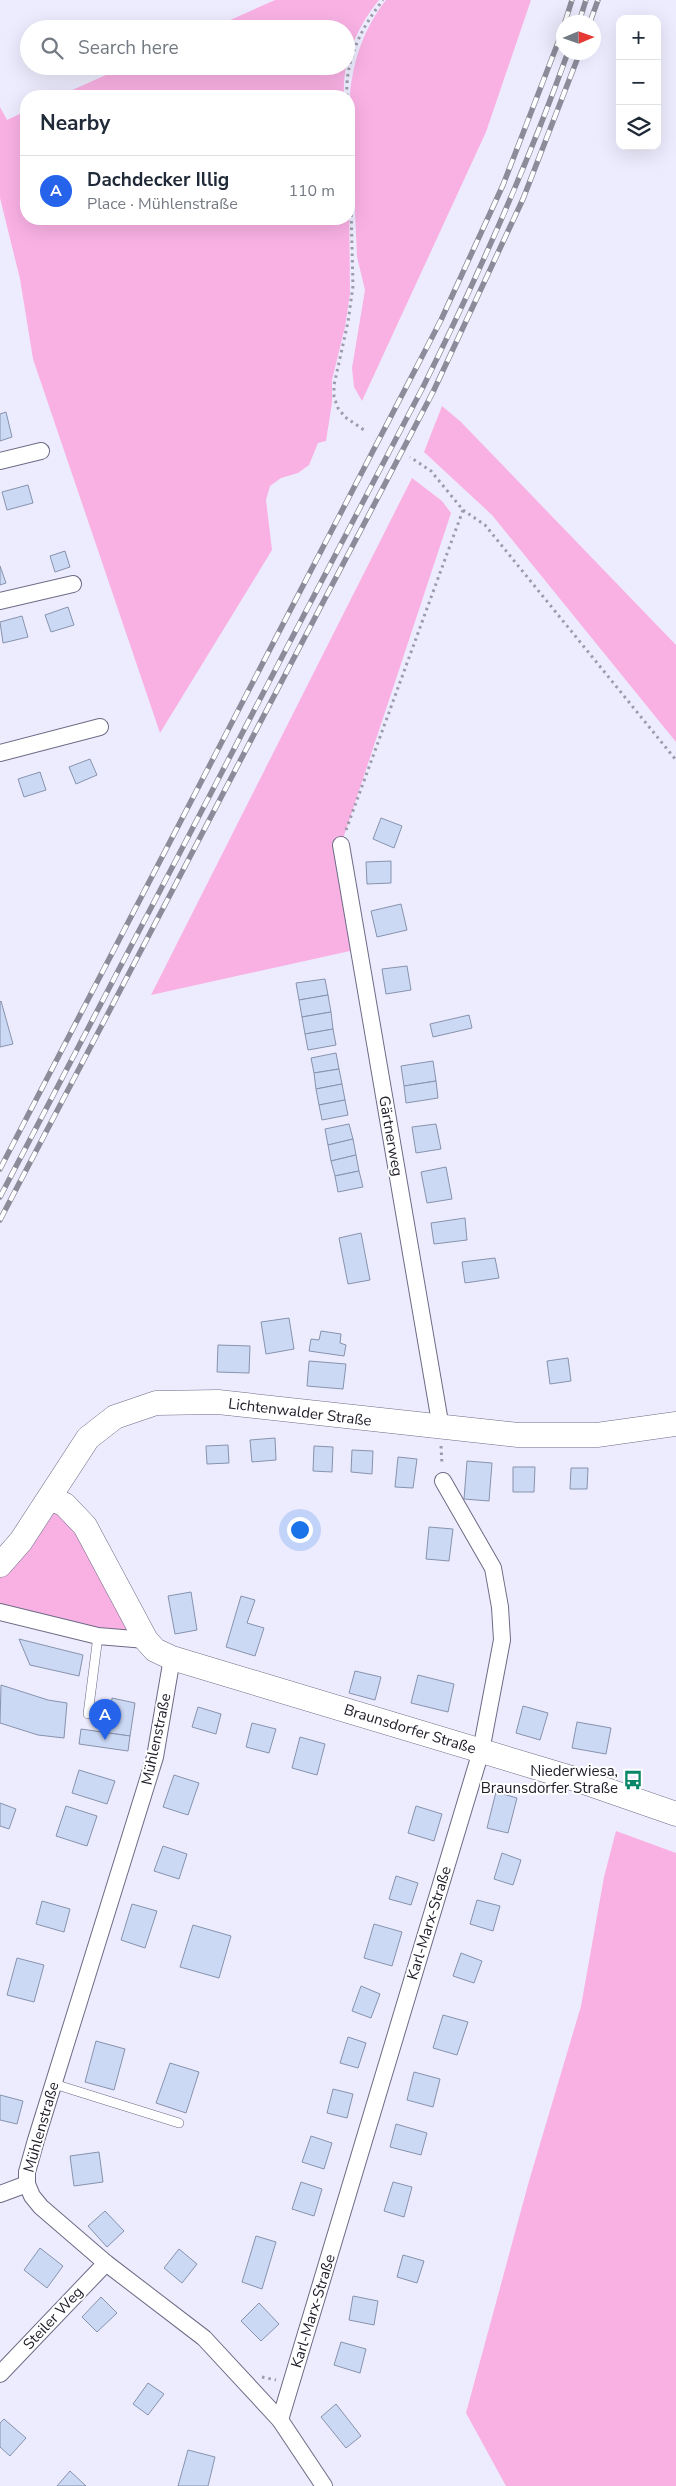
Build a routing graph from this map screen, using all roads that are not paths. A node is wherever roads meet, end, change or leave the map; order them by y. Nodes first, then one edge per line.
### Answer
1 (41, 451) dead end
2 (0, 461) edge
3 (73, 584) dead end
4 (0, 601) edge
5 (100, 728) dead end
6 (0, 753) edge
7 (341, 845) road end
8 (676, 1424) edge
9 (440, 1428) junction
10 (443, 1480) road end
11 (50, 1498) junction
12 (0, 1565) edge
13 (0, 1612) edge
14 (98, 1636) junction
15 (146, 1640) junction
16 (172, 1658) junction
17 (88, 1714) dead end
18 (481, 1750) junction
19 (676, 1814) edge
20 (54, 2084) junction
21 (179, 2123) dead end
22 (27, 2184) junction
23 (0, 2194) edge
24 (106, 2263) junction
25 (0, 2374) edge
26 (280, 2420) junction
27 (324, 2486) edge

1 - 2 street
3 - 4 street
5 - 6 street
7 - 9 street, Gärtnerweg
8 - 9 main road, Lichtenwalder Straße
9 - 11 main road, Lichtenwalder Straße
10 - 18 street, Karl-Marx-Straße
11 - 12 main road, Lichtenwalder Straße
11 - 15 main road, Braunsdorfer Straße
13 - 14 street
14 - 15 street
14 - 17 lane
15 - 16 main road, Braunsdorfer Straße
16 - 18 main road, Braunsdorfer Straße
16 - 20 street, Mühlenstraße
18 - 19 main road, Braunsdorfer Straße
18 - 26 street, Karl-Marx-Straße
20 - 21 lane
20 - 22 street, Mühlenstraße
22 - 23 street
22 - 24 street, Mühlenstraße
24 - 25 street, Steiler Weg
24 - 26 street, Mühlenstraße
26 - 27 street, Mühlenstraße

